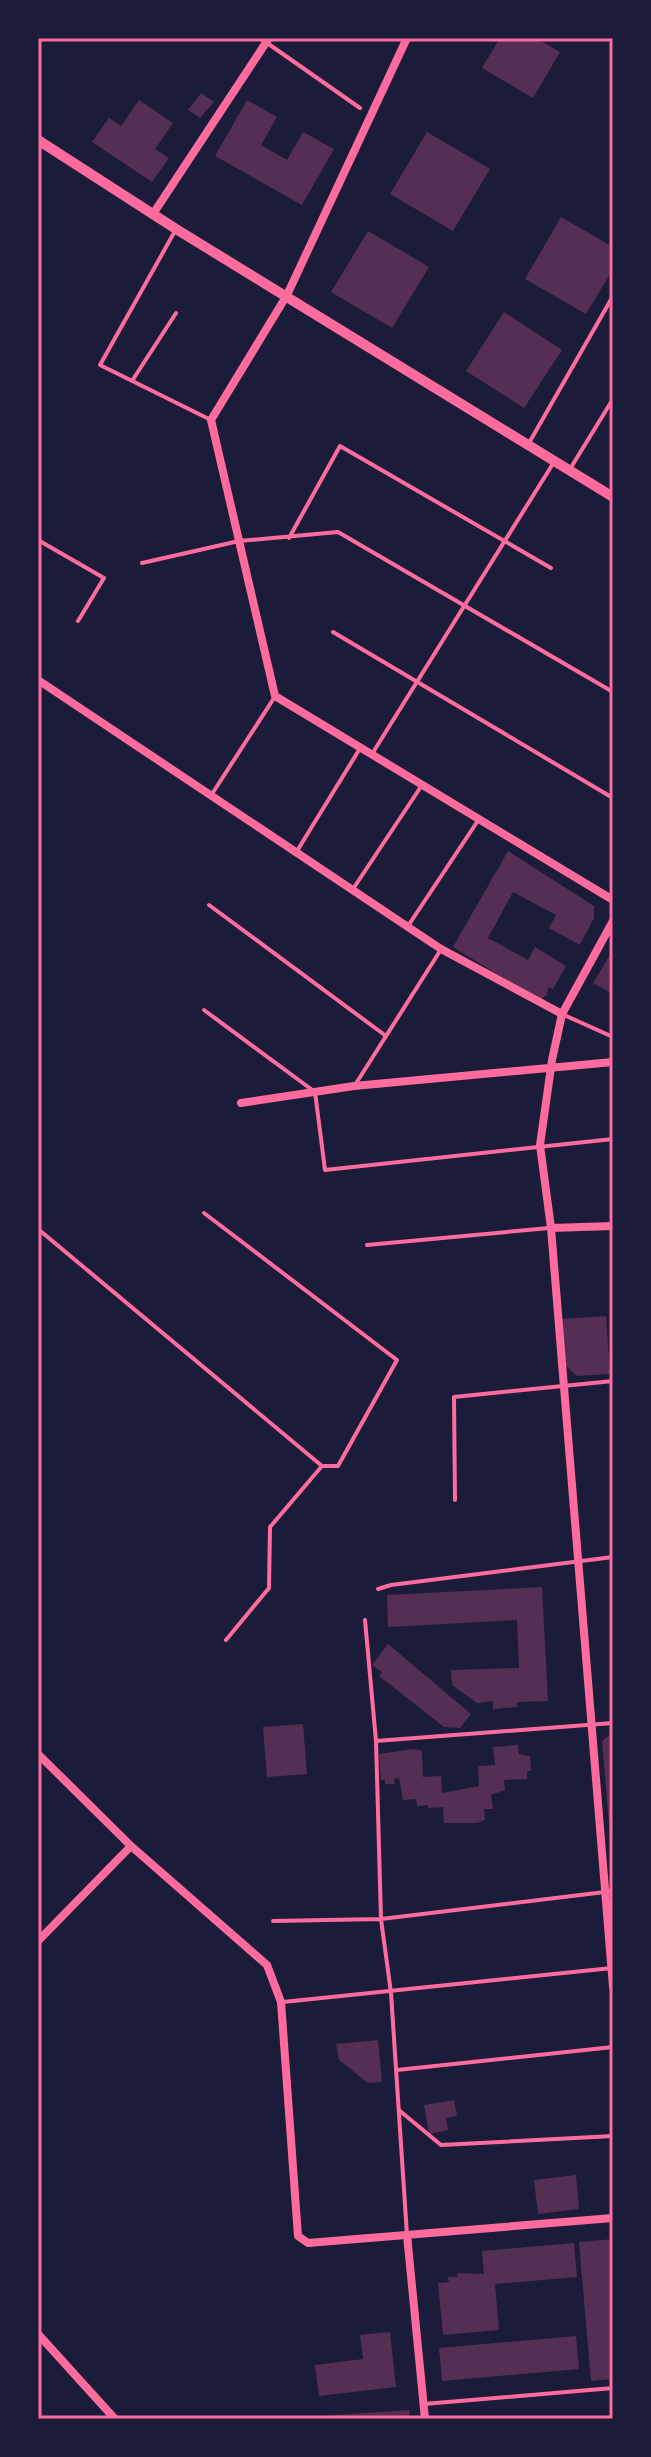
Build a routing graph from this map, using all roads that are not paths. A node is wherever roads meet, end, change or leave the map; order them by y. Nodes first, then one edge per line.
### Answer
1 (407, 38) edge
2 (265, 39) edge
3 (360, 108) dead end
4 (38, 140) edge
5 (153, 214) junction
6 (176, 229) junction
7 (287, 295) junction
8 (613, 296) edge
9 (176, 313) dead end
10 (132, 381) junction
11 (613, 399) edge
12 (211, 420) junction
13 (528, 446) junction
14 (554, 462) junction
15 (568, 471) junction
16 (613, 497) edge
17 (289, 538) junction
18 (506, 539) junction
19 (38, 540) edge
20 (239, 541) junction
21 (142, 563) dead end
22 (551, 568) dead end
23 (464, 607) junction
24 (78, 621) dead end
25 (333, 632) dead end
26 (38, 680) edge
27 (415, 680) junction
28 (613, 692) edge
29 (275, 696) junction
30 (361, 748) junction
31 (372, 754) junction
32 (422, 785) junction
33 (212, 794) junction
34 (613, 798) edge
35 (479, 819) junction
36 (297, 851) junction
37 (353, 889) junction
38 (613, 900) edge
39 (209, 905) dead end
40 (613, 921) edge
41 (408, 926) junction
42 (441, 949) junction
43 (204, 1010) dead end
44 (562, 1014) junction
45 (386, 1036) junction
46 (613, 1037) edge
47 (613, 1062) edge
48 (550, 1069) junction
49 (354, 1086) junction
50 (315, 1092) junction
51 (241, 1103) dead end
52 (613, 1139) edge
53 (540, 1145) junction
54 (204, 1213) dead end
55 (613, 1226) edge
56 (551, 1228) junction
57 (38, 1229) edge
58 (367, 1245) dead end
59 (613, 1381) edge
60 (564, 1383) junction
61 (322, 1466) junction
62 (455, 1500) dead end
63 (613, 1557) edge
64 (579, 1561) junction
65 (378, 1589) dead end
66 (365, 1620) dead end
67 (226, 1640) dead end
68 (613, 1723) edge
69 (592, 1724) junction
70 (376, 1741) junction
71 (38, 1754) edge
72 (131, 1846) junction
73 (610, 1891) edge
74 (381, 1919) junction
75 (273, 1921) dead end
76 (38, 1941) edge
77 (612, 1968) edge
78 (613, 1987) edge
79 (391, 1993) junction
80 (281, 2002) junction
81 (613, 2047) edge
82 (396, 2070) junction
83 (399, 2109) junction
84 (613, 2136) edge
85 (613, 2218) edge
86 (407, 2235) junction
87 (38, 2334) edge
88 (613, 2388) edge
89 (423, 2404) junction
90 (115, 2419) edge
91 (425, 2419) edge

1 - 7 street
2 - 3 lane
2 - 5 street
4 - 5 street
5 - 6 street
6 - 7 street
6 - 10 lane
7 - 12 street
7 - 13 street
8 - 13 lane
9 - 10 lane
10 - 12 lane
11 - 15 lane
12 - 20 street
13 - 14 street
14 - 15 street
14 - 18 lane
15 - 16 street
17 - 18 lane
17 - 20 lane
17 - 23 lane
18 - 22 lane
18 - 23 lane
19 - 24 lane
20 - 21 lane
20 - 29 street
23 - 27 lane
23 - 28 lane
25 - 27 lane
26 - 33 street
27 - 31 lane
27 - 34 lane
29 - 30 street
29 - 33 lane
30 - 31 street
30 - 36 lane
31 - 32 street
32 - 35 street
32 - 37 lane
33 - 36 street
35 - 38 street
35 - 41 lane
36 - 37 street
37 - 41 street
39 - 45 lane
40 - 44 street
41 - 42 street
42 - 44 street
42 - 45 lane
43 - 50 lane
44 - 46 lane
44 - 48 street
45 - 49 lane
47 - 48 street
48 - 49 street
48 - 53 street
49 - 50 street
50 - 51 street
50 - 53 lane
52 - 53 lane
53 - 56 street
54 - 61 lane
55 - 56 street
56 - 58 lane
56 - 60 street
57 - 61 lane
59 - 60 lane
60 - 62 lane
60 - 64 street
61 - 67 lane
63 - 64 lane
64 - 65 lane
64 - 69 street
66 - 70 lane
68 - 69 lane
69 - 70 lane
69 - 73 street
70 - 74 lane
71 - 72 street
72 - 76 street
72 - 80 street
73 - 74 lane
73 - 77 street
74 - 75 lane
74 - 79 lane
77 - 78 street
77 - 79 lane
79 - 80 lane
79 - 82 lane
80 - 86 street
81 - 82 lane
82 - 83 lane
83 - 84 lane
83 - 86 lane
85 - 86 street
86 - 89 street
87 - 90 street
88 - 89 lane
89 - 91 street

